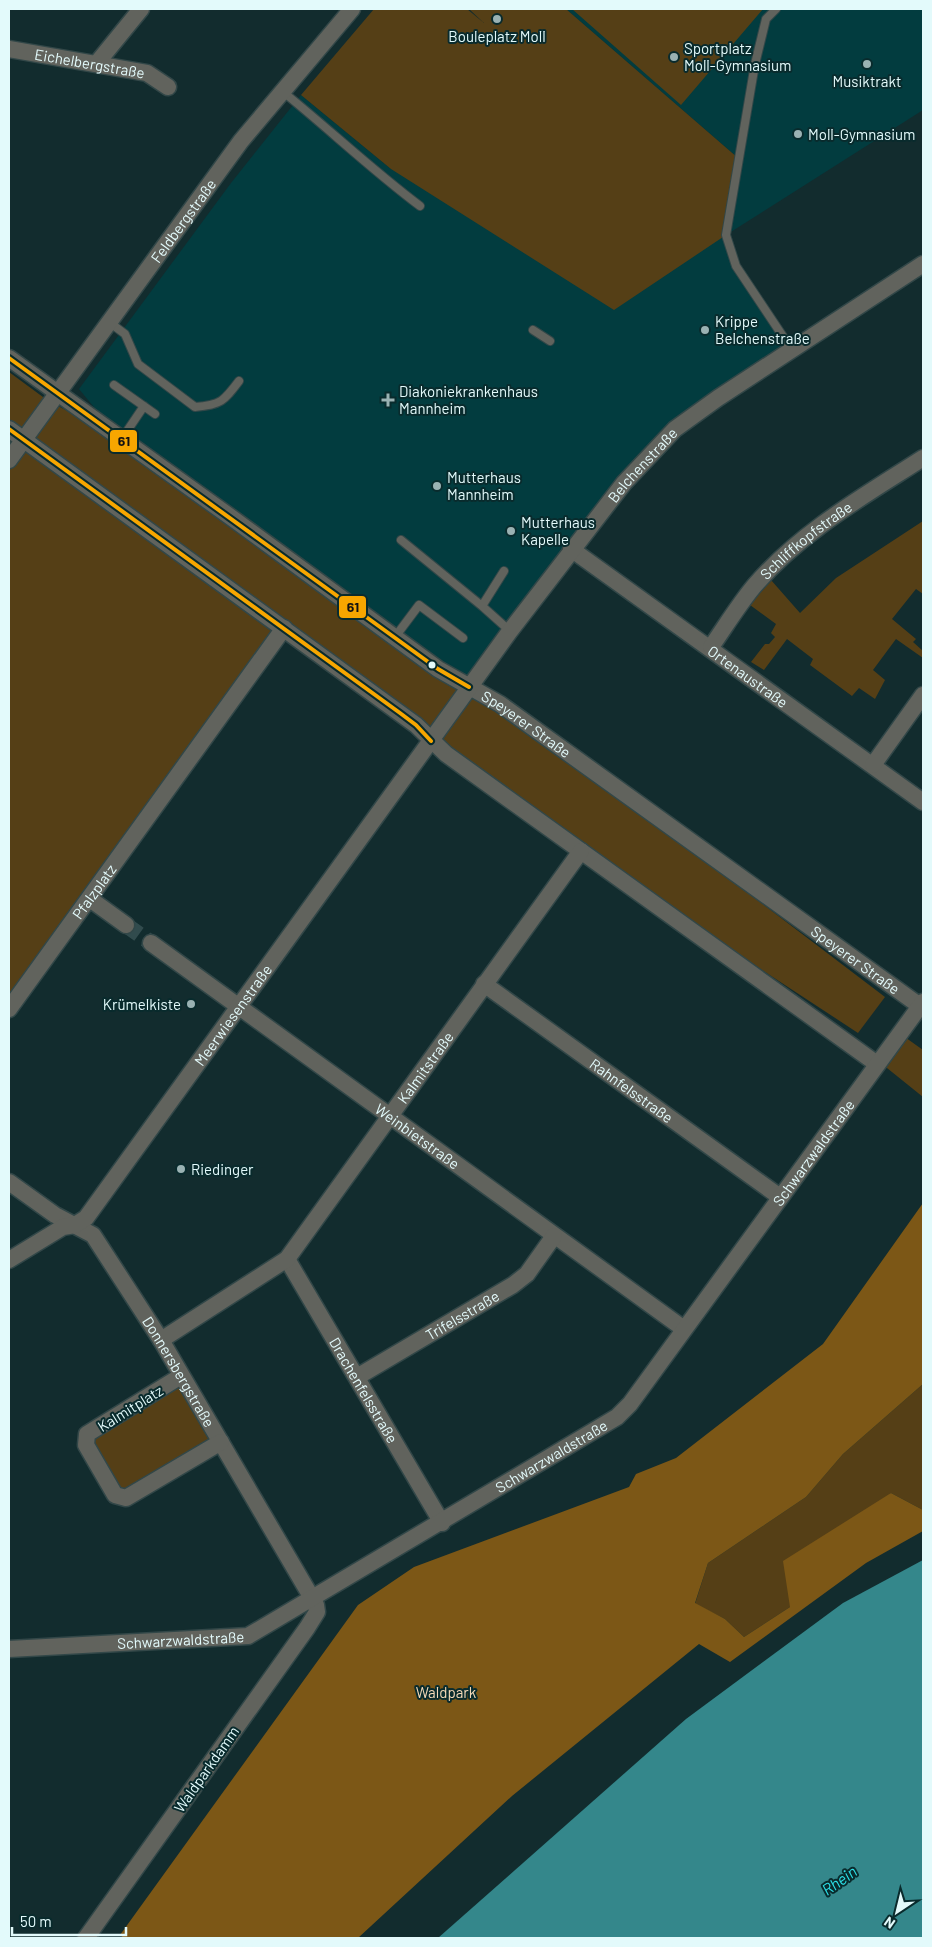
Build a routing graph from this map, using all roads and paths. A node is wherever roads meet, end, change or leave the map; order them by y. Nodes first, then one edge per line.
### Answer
1 (141, 9) edge
2 (352, 9) edge
3 (776, 9) edge
4 (9, 48) edge
5 (97, 63) junction
6 (168, 87) dead end
7 (282, 91) junction
8 (420, 206) dead end
9 (923, 264) edge
10 (109, 322) junction
11 (533, 330) dead end
12 (550, 341) dead end
13 (792, 350) junction
14 (9, 358) edge
15 (239, 381) dead end
16 (114, 385) dead end
17 (57, 394) junction
18 (144, 406) junction
19 (155, 414) dead end
20 (9, 429) edge
21 (24, 440) junction
22 (121, 440) junction
23 (923, 458) edge
24 (9, 460) edge
25 (401, 540) dead end
26 (571, 549) junction
27 (504, 571) dead end
28 (482, 606) junction
29 (284, 628) junction
30 (510, 631) junction
31 (395, 637) junction
32 (463, 638) dead end
33 (710, 647) junction
34 (469, 687) junction
35 (923, 694) edge
36 (431, 741) junction
37 (873, 766) junction
38 (923, 802) edge
39 (581, 851) junction
40 (90, 899) junction
41 (126, 925) tunnel mouth
42 (150, 943) tunnel mouth
43 (484, 984) junction
44 (922, 1004) edge
45 (238, 1007) junction
46 (9, 1009) edge
47 (877, 1064) junction
48 (389, 1116) junction
49 (9, 1182) edge
50 (780, 1197) junction
51 (74, 1225) junction
52 (554, 1236) junction
53 (287, 1259) junction
54 (9, 1260) edge
55 (684, 1329) junction
56 (160, 1340) junction
57 (181, 1376) junction
58 (357, 1377) junction
59 (221, 1442) junction
60 (442, 1523) junction
61 (314, 1598) junction
62 (9, 1649) edge
63 (86, 1938) edge

1 - 5 street
2 - 7 street, Feldbergstraße
3 - 13 lane
4 - 5 street, Eichelbergstraße
5 - 6 street, Eichelbergstraße
7 - 8 lane
7 - 10 street, Feldbergstraße
9 - 13 street, Belchenstraße
10 - 15 lane
10 - 17 street, Feldbergstraße
11 - 12 lane
13 - 26 street, Belchenstraße
14 - 17 street, Speyerer Straße
16 - 18 lane
17 - 21 street, Feldbergstraße
17 - 22 street, Speyerer Straße
18 - 19 lane
18 - 22 lane
20 - 21 street
21 - 24 street
21 - 29 street
22 - 31 street, Speyerer Straße
23 - 33 street, Schliffkopfstraße
25 - 28 lane
26 - 30 street, Belchenstraße
26 - 33 street, Ortenaustraße
27 - 28 lane
28 - 30 lane
29 - 36 street
29 - 40 street, Pfalzplatz
30 - 34 street, Belchenstraße
31 - 32 lane
31 - 34 street, Speyerer Straße
33 - 37 street, Ortenaustraße
34 - 36 street, Belchenstraße
34 - 44 street, Speyerer Straße
35 - 37 street
36 - 39 street
36 - 45 street, Meerwiesenstraße
37 - 38 street, Ortenaustraße
39 - 43 street, Kalmitstraße
39 - 47 street
40 - 41 street
40 - 46 street, Pfalzplatz
42 - 45 street, Weinbietstraße
43 - 48 street, Kalmitstraße
43 - 50 street, Rahnfelsstraße
44 - 47 street, Schwarzwaldstraße
45 - 48 street, Weinbietstraße
45 - 51 street, Meerwiesenstraße
47 - 50 street, Schwarzwaldstraße
48 - 52 street, Weinbietstraße
48 - 53 street, Kalmitstraße
49 - 51 street, Donnersbergstraße
50 - 55 street, Schwarzwaldstraße
51 - 54 street, Meerwiesenstraße
51 - 56 street, Donnersbergstraße
52 - 55 street, Weinbietstraße
52 - 58 street, Trifelsstraße
53 - 56 street, Kalmitstraße
53 - 58 street, Drachenfelsstraße
55 - 60 street, Schwarzwaldstraße
56 - 57 street, Donnersbergstraße
57 - 59 street, Donnersbergstraße
57 - 59 street, Kalmitplatz
58 - 60 street, Drachenfelsstraße
59 - 61 street, Donnersbergstraße
60 - 61 street, Schwarzwaldstraße
61 - 62 street, Schwarzwaldstraße
61 - 63 street, Waldparkdamm

